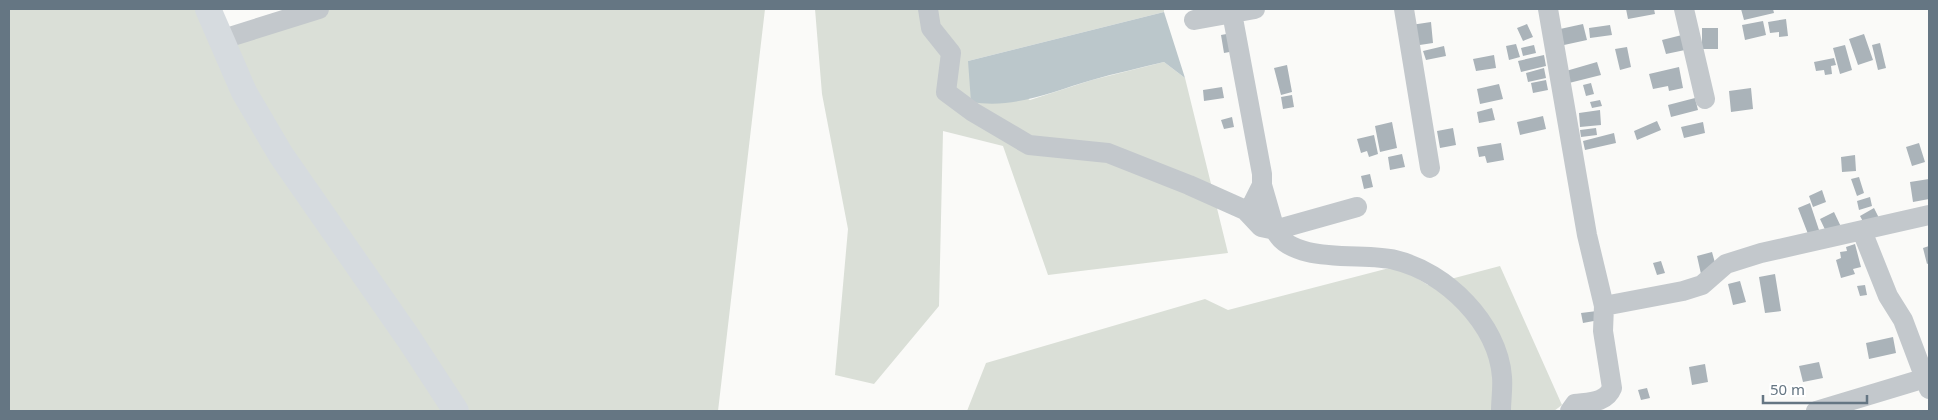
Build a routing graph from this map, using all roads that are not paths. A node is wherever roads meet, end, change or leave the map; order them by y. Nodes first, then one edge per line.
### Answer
1 (208, 9) edge
2 (319, 9) edge
3 (928, 9) edge
4 (1255, 9) edge
5 (1404, 9) edge
6 (1548, 9) edge
7 (1684, 9) edge
8 (1232, 13) junction
9 (1194, 20) dead end
10 (220, 40) junction
11 (1706, 99) dead end
12 (1430, 168) dead end
13 (1262, 185) junction
14 (1357, 207) dead end
15 (1248, 213) junction
16 (1929, 215) edge
17 (1275, 230) junction
18 (1862, 231) junction
19 (1604, 306) junction
20 (1928, 382) edge
21 (456, 411) edge
22 (1501, 411) edge
23 (1570, 411) edge
24 (1816, 411) edge

1 - 10 main road
2 - 10 street
3 - 15 street
4 - 8 street
5 - 12 street
6 - 19 street
7 - 11 street
8 - 9 street
8 - 13 street
10 - 21 main road
13 - 15 street
13 - 17 street
14 - 17 street
15 - 17 street
16 - 18 street
17 - 22 street
18 - 19 street
18 - 20 street
19 - 23 street
20 - 24 street

